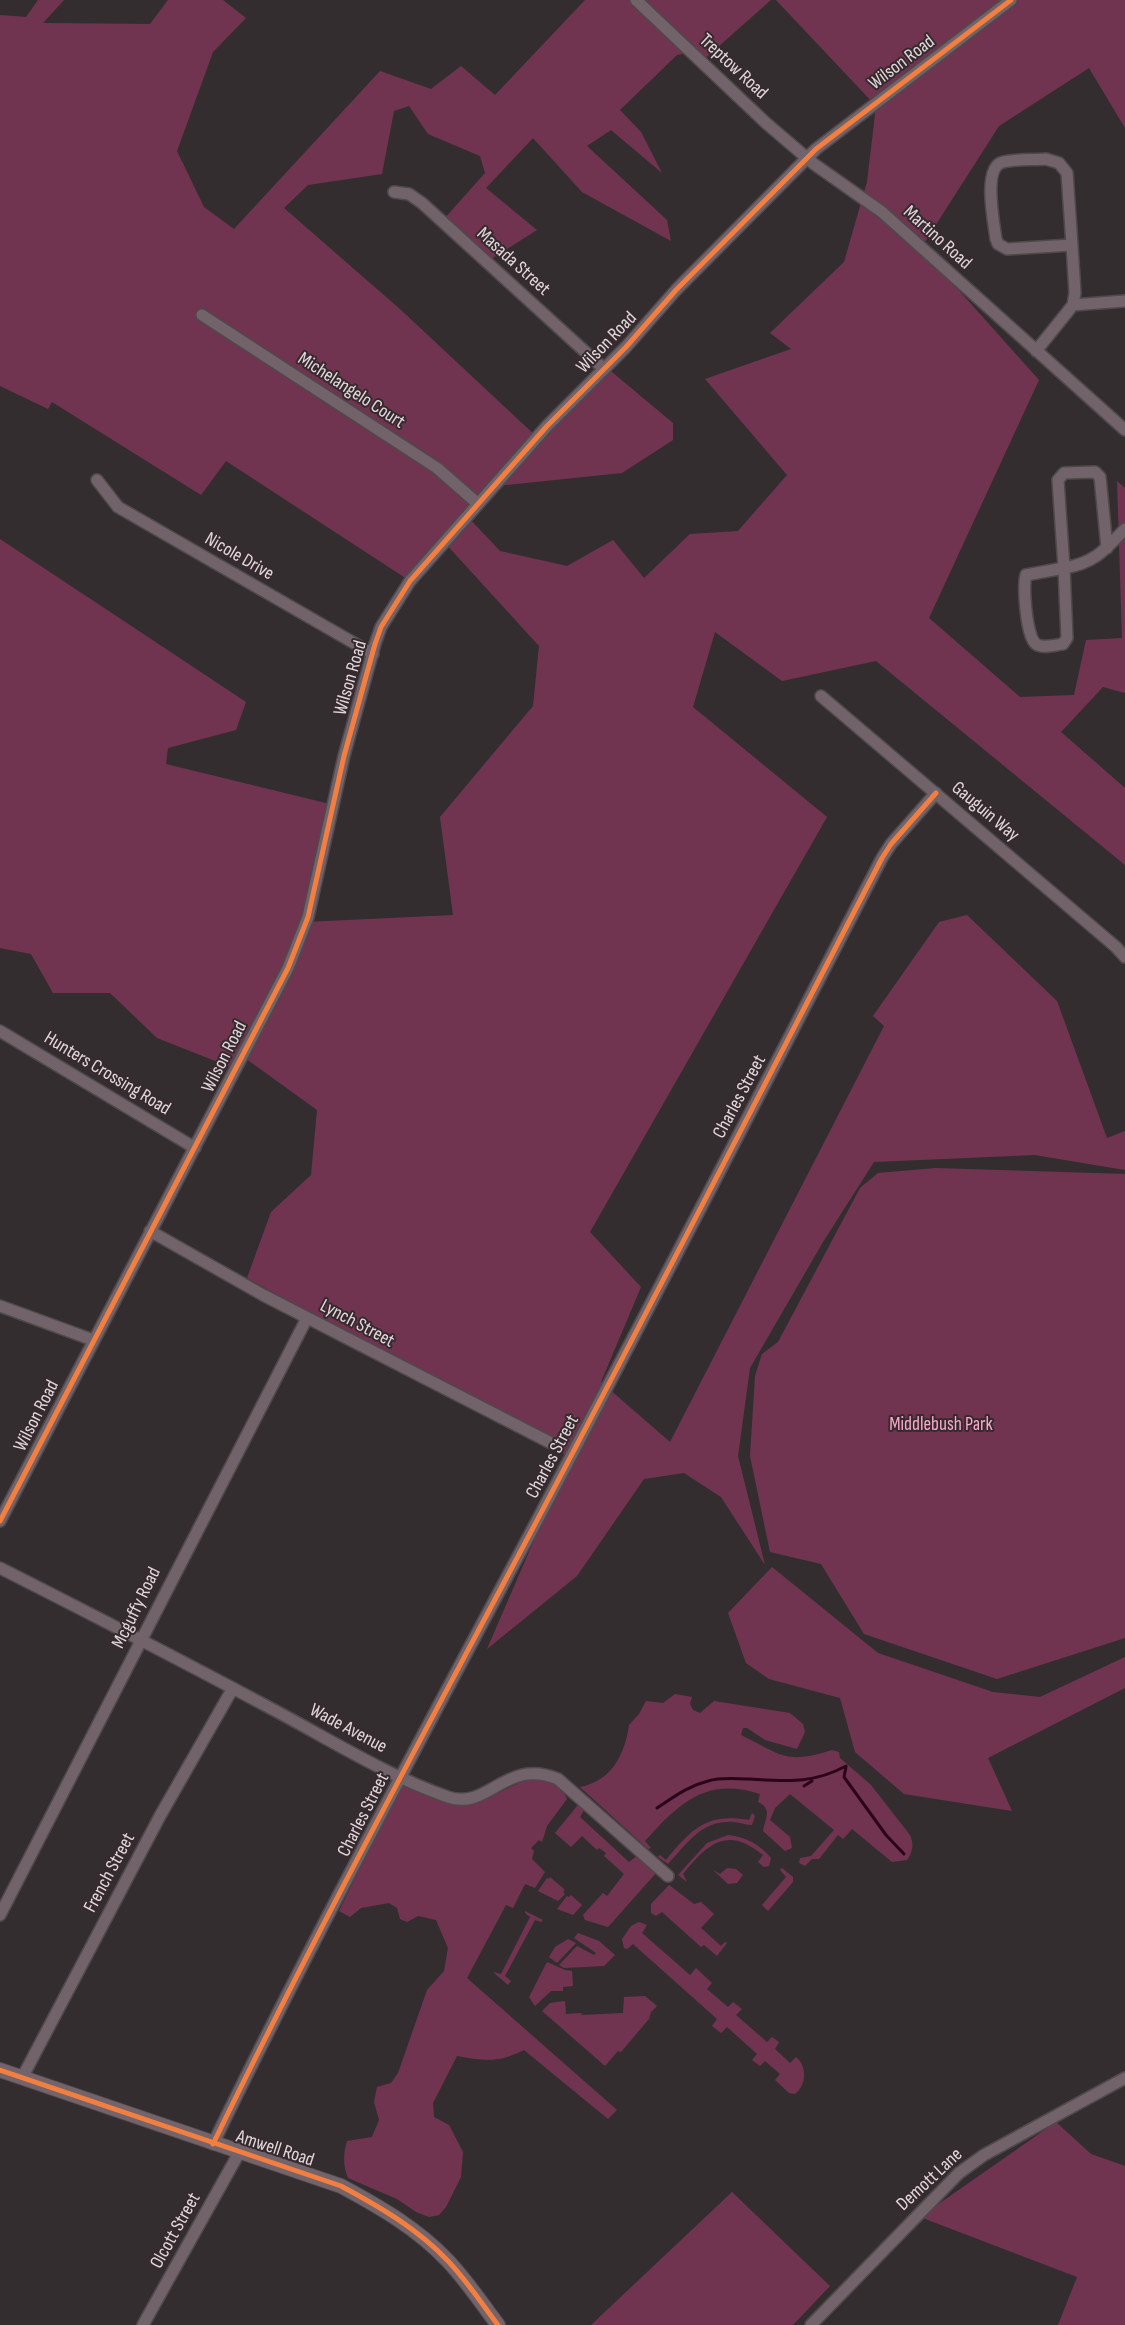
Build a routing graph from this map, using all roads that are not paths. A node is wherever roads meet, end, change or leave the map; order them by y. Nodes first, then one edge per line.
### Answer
1 (636, 0) edge
2 (1011, 0) edge
3 (807, 159) junction
4 (394, 192) dead end
5 (1072, 245) junction
6 (1125, 302) edge
7 (1073, 304) junction
8 (202, 315) dead end
9 (1036, 351) junction
10 (603, 368) junction
11 (1125, 430) edge
12 (97, 480) dead end
13 (477, 503) junction
14 (1125, 530) edge
15 (1107, 548) junction
16 (1064, 568) junction
17 (372, 654) junction
18 (821, 696) dead end
19 (936, 793) junction
20 (1125, 957) edge
21 (0, 1031) edge
22 (195, 1148) junction
23 (150, 1231) junction
24 (0, 1306) edge
25 (307, 1318) junction
26 (93, 1340) junction
27 (550, 1443) dead end
28 (0, 1521) edge
29 (0, 1568) edge
30 (142, 1640) junction
31 (233, 1688) junction
32 (400, 1777) junction
33 (668, 1876) dead end
34 (0, 1915) edge
35 (0, 2070) edge
36 (22, 2078) junction
37 (1125, 2078) edge
38 (213, 2144) junction
39 (239, 2153) junction
40 (494, 2322) edge
41 (143, 2325) edge
42 (811, 2325) edge

1 - 3 street, Treptow Road
2 - 3 street, Wilson Road
3 - 9 street, Martino Road
3 - 10 street, Wilson Road
4 - 10 street, Masada Street
5 - 5 street
5 - 7 street
6 - 7 street
7 - 9 street
8 - 13 street, Michelangelo Court
9 - 11 street, Martino Road
10 - 13 street, Wilson Road
12 - 17 street, Nicole Drive
13 - 17 street, Wilson Road
14 - 15 street
15 - 16 street
15 - 16 street
16 - 16 street
17 - 22 street, Wilson Road
18 - 19 street, Gauguin Way
19 - 20 street, Gauguin Way
19 - 32 street, Charles Street
21 - 22 street, Hunters Crossing Road
22 - 23 street, Wilson Road
23 - 25 street, Lynch Street
23 - 26 street, Wilson Road
24 - 26 street
25 - 27 street, Lynch Street
25 - 30 street, Mcguffy Road
26 - 28 street, Wilson Road
29 - 30 street, Wade Avenue
30 - 31 street, Wade Avenue
30 - 34 street, Mcguffy Road
31 - 32 street, Wade Avenue
31 - 36 street, French Street
32 - 33 street, Wade Avenue
32 - 38 street, Charles Street
35 - 36 main road, Amwell Road
36 - 38 main road, Amwell Road
37 - 42 street, Demott Lane
38 - 39 main road, Amwell Road
39 - 40 main road, Amwell Road
39 - 41 street, Olcott Street

